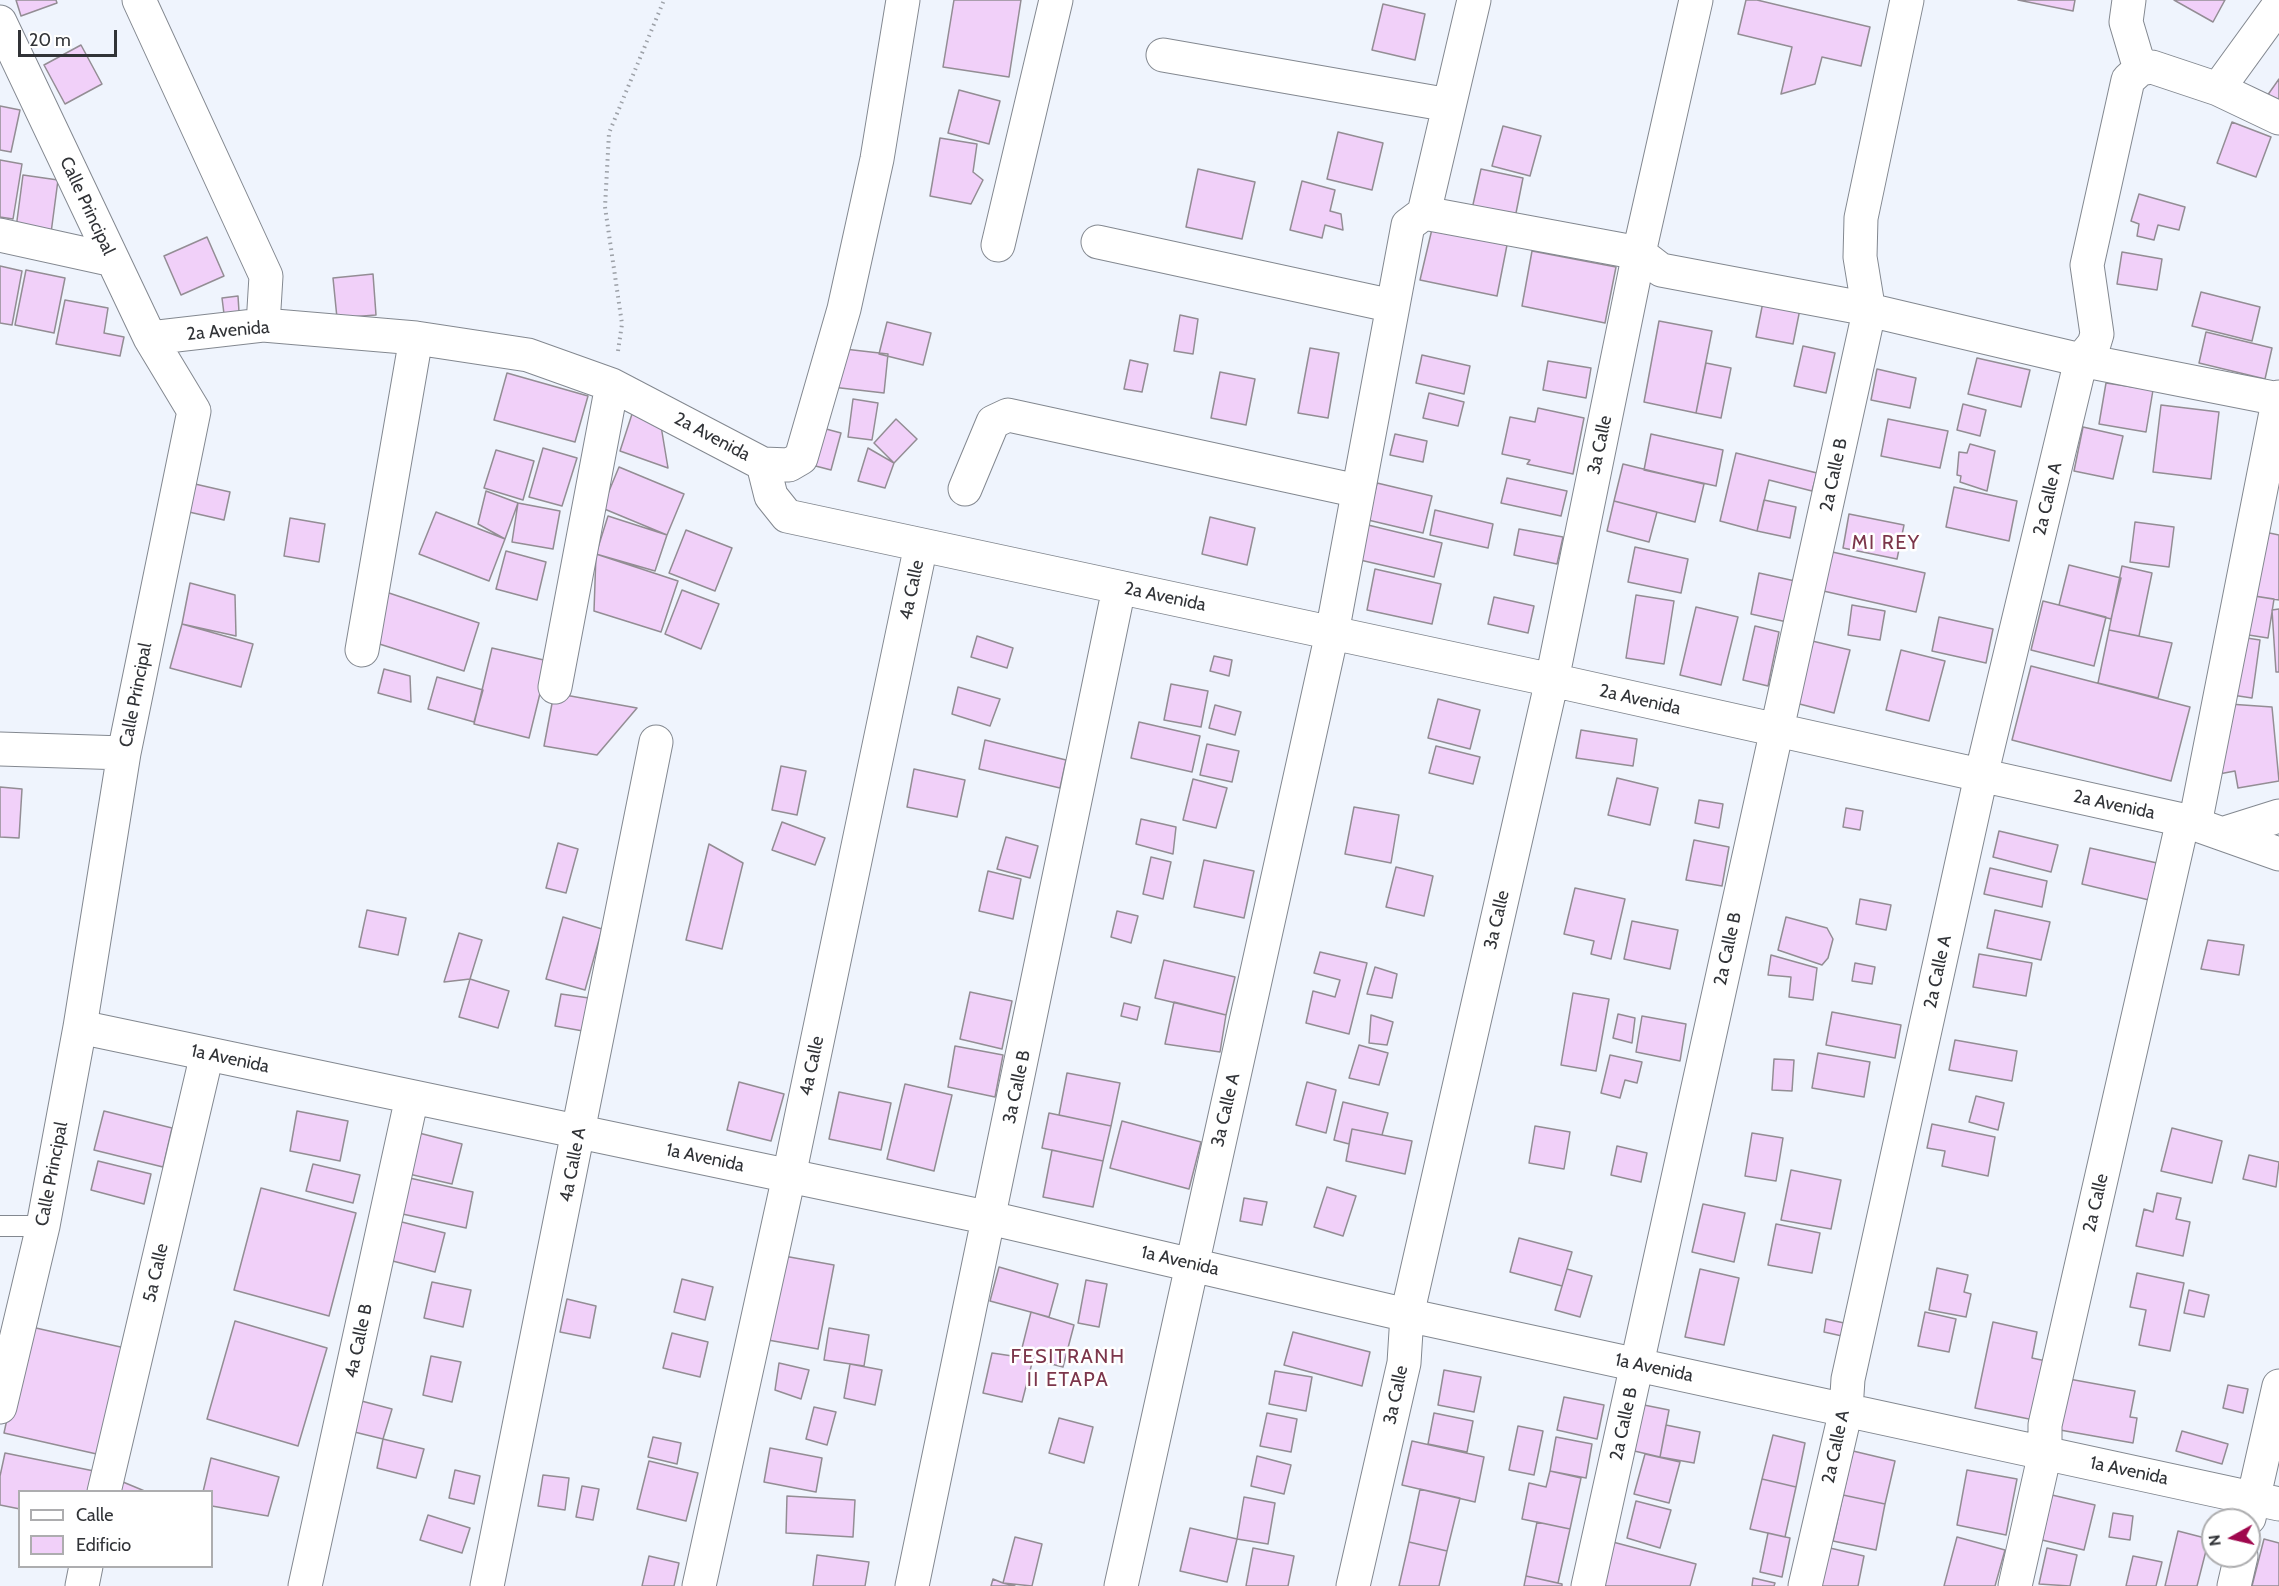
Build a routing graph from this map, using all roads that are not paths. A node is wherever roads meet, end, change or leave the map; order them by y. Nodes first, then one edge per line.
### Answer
1 (139, 0) edge
2 (903, 0) edge
3 (1056, 0) edge
4 (1474, 0) edge
5 (1696, 0) edge
6 (1907, 0) edge
7 (2129, 0) edge
8 (2279, 5) edge
9 (0, 22) edge
10 (1162, 55) dead end
11 (2140, 69) junction
12 (2218, 89) junction
13 (1449, 105) junction
14 (2279, 118) edge
15 (1424, 213) junction
16 (0, 235) edge
17 (1098, 242) dead end
18 (998, 245) dead end
19 (1639, 253) junction
20 (113, 260) junction
21 (1393, 306) junction
22 (1869, 312) junction
23 (263, 325) junction
24 (150, 338) junction
25 (416, 338) junction
26 (2081, 360) junction
27 (612, 385) junction
28 (2279, 398) edge
29 (763, 464) junction
30 (965, 489) dead end
31 (1358, 491) junction
32 (921, 545) junction
33 (1119, 588) junction
34 (1332, 633) junction
35 (362, 650) dead end
36 (1552, 680) junction
37 (555, 687) dead end
38 (1777, 731) junction
39 (656, 742) dead end
40 (0, 749) edge
41 (124, 753) junction
42 (1981, 776) junction
43 (2279, 816) edge
44 (2201, 826) junction
45 (2279, 854) edge
46 (80, 1027) junction
47 (207, 1054) junction
48 (412, 1097) junction
49 (580, 1132) junction
50 (789, 1176) junction
51 (990, 1218) junction
52 (0, 1226) edge
53 (43, 1226) junction
54 (1191, 1264) junction
55 (1407, 1315) junction
56 (1637, 1364) junction
57 (2279, 1386) edge
58 (0, 1407) edge
59 (1846, 1410) junction
60 (2045, 1453) junction
61 (104, 1490) edge
62 (2261, 1508) edge
63 (86, 1568) edge
64 (2238, 1568) edge
65 (82, 1586) edge
66 (305, 1586) edge
67 (487, 1586) edge
68 (699, 1586) edge
69 (912, 1586) edge
70 (1121, 1586) edge
71 (1353, 1586) edge
72 (1588, 1586) edge
73 (1805, 1586) edge
74 (2015, 1586) edge
75 (2234, 1586) edge

1 - 23 street
2 - 29 street
3 - 18 street
4 - 13 street
5 - 19 street, 3a Calle
6 - 22 street
7 - 11 street
8 - 12 street
9 - 20 street, Calle Principal
10 - 13 street
11 - 12 street
11 - 26 street, 2a Calle A
12 - 14 street
13 - 15 street
15 - 19 street
15 - 21 street, 3a Calle A
16 - 20 street
17 - 21 street
19 - 22 street
19 - 36 street, 3a Calle
20 - 24 street, Calle Principal
21 - 31 street, 3a Calle A
22 - 26 street
22 - 38 street, 2a Calle B
23 - 24 street, 2a Avenida
23 - 25 street, 2a Avenida
24 - 41 street, Calle Principal
25 - 27 street, 2a Avenida
25 - 35 street
26 - 28 street
26 - 42 street, 2a Calle A
27 - 29 street, 2a Avenida
27 - 37 street
28 - 44 street, 2a Calle
29 - 32 street, 2a Avenida
30 - 31 street
31 - 34 street, 3a Calle A
32 - 33 street, 2a Avenida
32 - 50 street, 4a Calle
33 - 34 street, 2a Avenida
33 - 51 street, 3a Calle B
34 - 36 street, 2a Avenida
34 - 54 street, 3a Calle A
36 - 38 street, 2a Avenida
36 - 55 street, 3a Calle
38 - 42 street, 2a Avenida
38 - 56 street, 2a Calle B
39 - 49 street, 4a Calle A
40 - 41 street
41 - 46 street, Calle Principal
42 - 44 street, 2a Avenida
42 - 59 street, 2a Calle A
43 - 44 street
44 - 45 street, 2a Avenida
44 - 60 street, 2a Calle
46 - 47 street, 1a Avenida
46 - 53 street, Calle Principal
47 - 48 street, 1a Avenida
47 - 61 street, 5a Calle
48 - 49 street, 1a Avenida
48 - 66 street, 4a Calle B
49 - 50 street, 1a Avenida
49 - 67 street, 4a Calle A
50 - 51 street, 1a Avenida
50 - 68 street, 4a Calle
51 - 54 street, 1a Avenida
51 - 69 street, 3a Calle B
52 - 53 lane
53 - 58 street, Calle Principal
54 - 55 street, 1a Avenida
54 - 70 street, 3a Calle A
55 - 56 street, 1a Avenida
55 - 71 street, 3a Calle
56 - 59 street, 1a Avenida
56 - 72 street, 2a Calle B
57 - 62 street
59 - 60 street, 1a Avenida
59 - 73 street, 2a Calle A
60 - 62 street, 1a Avenida
60 - 74 street, 2a Calle
63 - 65 street
64 - 75 street

